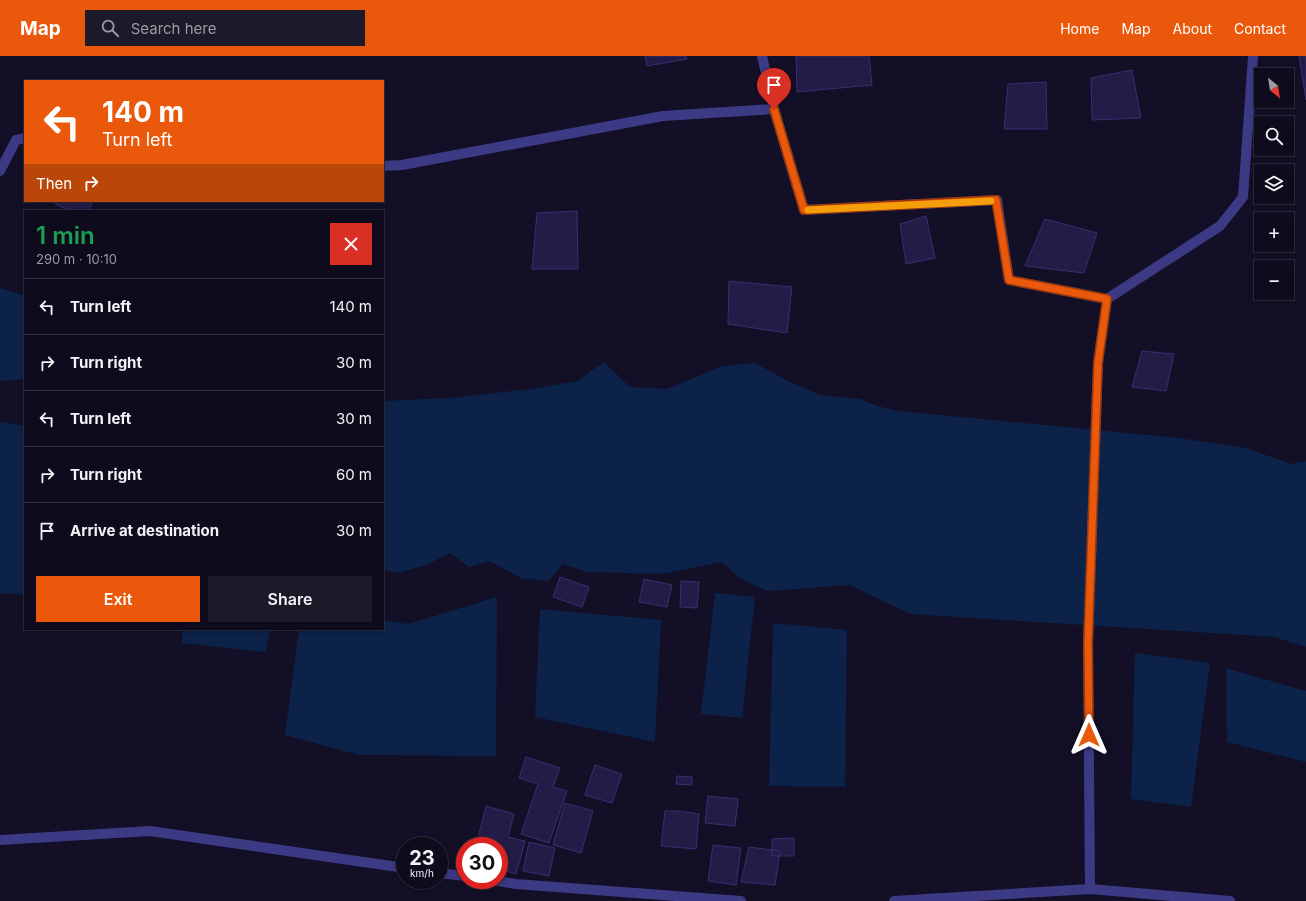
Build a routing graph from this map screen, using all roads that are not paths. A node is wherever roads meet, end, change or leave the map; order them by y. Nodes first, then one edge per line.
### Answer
1 (762, 56) edge
2 (1253, 56) edge
3 (774, 109) junction
4 (24, 138) edge
5 (384, 166) edge
6 (0, 171) edge
7 (1107, 299) junction
8 (0, 840) edge
9 (396, 867) edge
10 (508, 883) edge
11 (1090, 889) junction
12 (741, 901) edge
13 (894, 901) edge
14 (1230, 901) edge

1 - 3 street
2 - 7 street
3 - 5 street
3 - 7 street
4 - 6 street
7 - 11 street
8 - 9 street
10 - 12 street
11 - 13 street
11 - 14 street

